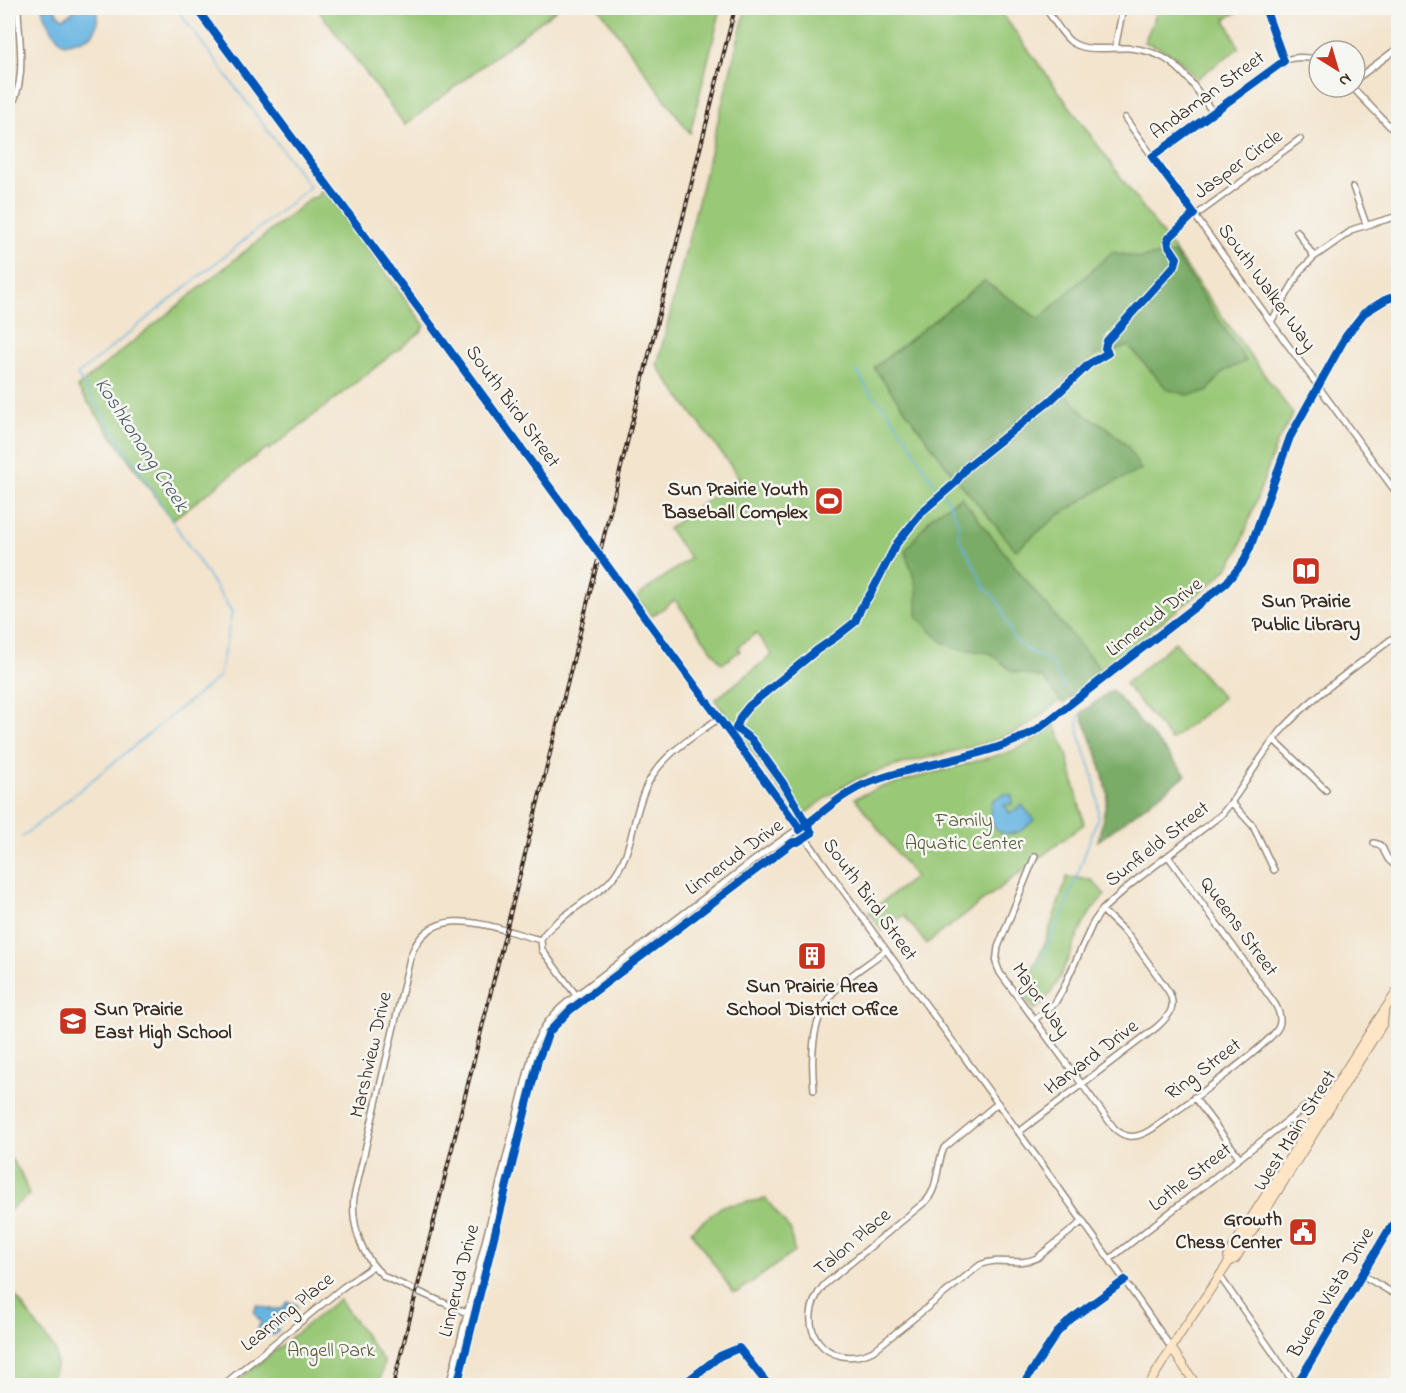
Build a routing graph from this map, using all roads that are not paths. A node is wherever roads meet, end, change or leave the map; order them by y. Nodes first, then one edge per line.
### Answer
1 (18, 8) edge
2 (196, 8) edge
3 (1045, 8) edge
4 (1123, 8) edge
5 (1265, 8) edge
6 (1115, 48) junction
7 (1398, 48) edge
8 (1307, 57) edge
9 (1284, 61) junction
10 (1367, 71) edge
11 (1364, 99) edge
12 (1213, 113) junction
13 (8, 114) edge
14 (1125, 118) dead end
15 (1398, 135) edge
16 (1300, 139) dead end
17 (1152, 157) junction
18 (1353, 187) dead end
19 (1195, 216) junction
20 (1398, 216) edge
21 (1366, 224) junction
22 (1297, 231) dead end
23 (1314, 257) junction
24 (1398, 295) edge
25 (1271, 322) junction
26 (1318, 385) junction
27 (1398, 495) edge
28 (1398, 634) edge
29 (719, 718) junction
30 (1274, 740) junction
31 (1326, 790) dead end
32 (1232, 803) junction
33 (800, 829) junction
34 (1374, 843) dead end
35 (1035, 856) dead end
36 (1168, 856) junction
37 (1398, 867) edge
38 (1274, 870) dead end
39 (1102, 910) junction
40 (541, 940) junction
41 (886, 950) junction
42 (1398, 990) edge
43 (576, 995) junction
44 (1384, 1013) junction
45 (1280, 1017) joint
46 (1034, 1020) junction
47 (1081, 1084) junction
48 (814, 1090) dead end
49 (1194, 1097) junction
50 (998, 1103) junction
51 (1323, 1104) junction
52 (1289, 1120) junction
53 (1298, 1126) dead end
54 (1019, 1132) junction
55 (1135, 1137) joint
56 (1240, 1158) junction
57 (1398, 1219) edge
58 (1083, 1221) junction
59 (1110, 1259) junction
60 (1228, 1262) junction
61 (373, 1266) junction
62 (1219, 1275) junction
63 (1362, 1275) junction
64 (1125, 1280) junction
65 (1398, 1296) edge
66 (467, 1313) junction
67 (1172, 1349) junction
68 (1398, 1367) edge
69 (1398, 1380) edge
70 (222, 1386) edge
71 (449, 1386) edge
72 (681, 1386) edge
73 (769, 1386) edge
74 (1022, 1386) edge
75 (1148, 1386) edge
76 (1197, 1386) edge
77 (1296, 1386) edge

1 - 13 street
2 - 29 street, South Bird Street
3 - 6 street
4 - 6 street
5 - 9 street
6 - 12 street
7 - 10 street
8 - 9 street
9 - 12 street, Andaman Street
11 - 15 street
12 - 17 street, Andaman Street
14 - 17 street, South Walker Way
16 - 19 street, Jasper Circle
17 - 19 street, South Walker Way
18 - 21 street
19 - 25 street, South Walker Way
20 - 21 street
21 - 23 street
22 - 23 street
23 - 25 street
24 - 26 street, Linnerud Drive
25 - 26 street, South Walker Way
26 - 27 street, South Walker Way
26 - 33 street, Linnerud Drive
28 - 30 street, Sunfield Street
29 - 33 street, South Bird Street
29 - 40 street
30 - 31 street
30 - 32 street, Sunfield Street
32 - 36 street, Sunfield Street
32 - 38 street
33 - 41 street, South Bird Street
33 - 43 street, Linnerud Drive
34 - 37 street
35 - 46 street, Major Way
36 - 39 street, Sunfield Street
36 - 45 street, Queens Street
39 - 46 street, Sunfield Street
39 - 47 street, Harvard Drive
40 - 43 street
40 - 61 street, Marshview Drive
41 - 48 street
41 - 50 street, South Bird Street
42 - 44 main road, West Main Street
43 - 66 street, Linnerud Drive
44 - 51 main road, West Main Street
44 - 60 main road, West Main Street
45 - 49 street, Ring Street
46 - 47 street, Major Way
47 - 54 street, Harvard Drive
47 - 55 street, Major Way
49 - 55 street, Ring Street
49 - 56 street
50 - 54 street, South Bird Street
50 - 58 street, Talon Place
51 - 52 street, Lothe Street
51 - 60 main road, West Main Street
52 - 53 street
52 - 56 street, Lothe Street
54 - 58 street, South Bird Street
56 - 59 street, Lothe Street
57 - 63 street, Buena Vista Drive
58 - 59 street, South Bird Street
59 - 64 street, South Bird Street
60 - 62 main road, West Main Street
61 - 66 street
61 - 70 street, Learning Place
62 - 67 main road, West Main Street
62 - 77 street
63 - 65 street
63 - 77 street, Buena Vista Drive
64 - 67 street, South Bird Street
64 - 74 street
66 - 71 street, Linnerud Drive
67 - 75 main road, West Main Street
67 - 76 main road
68 - 69 street
72 - 73 street

